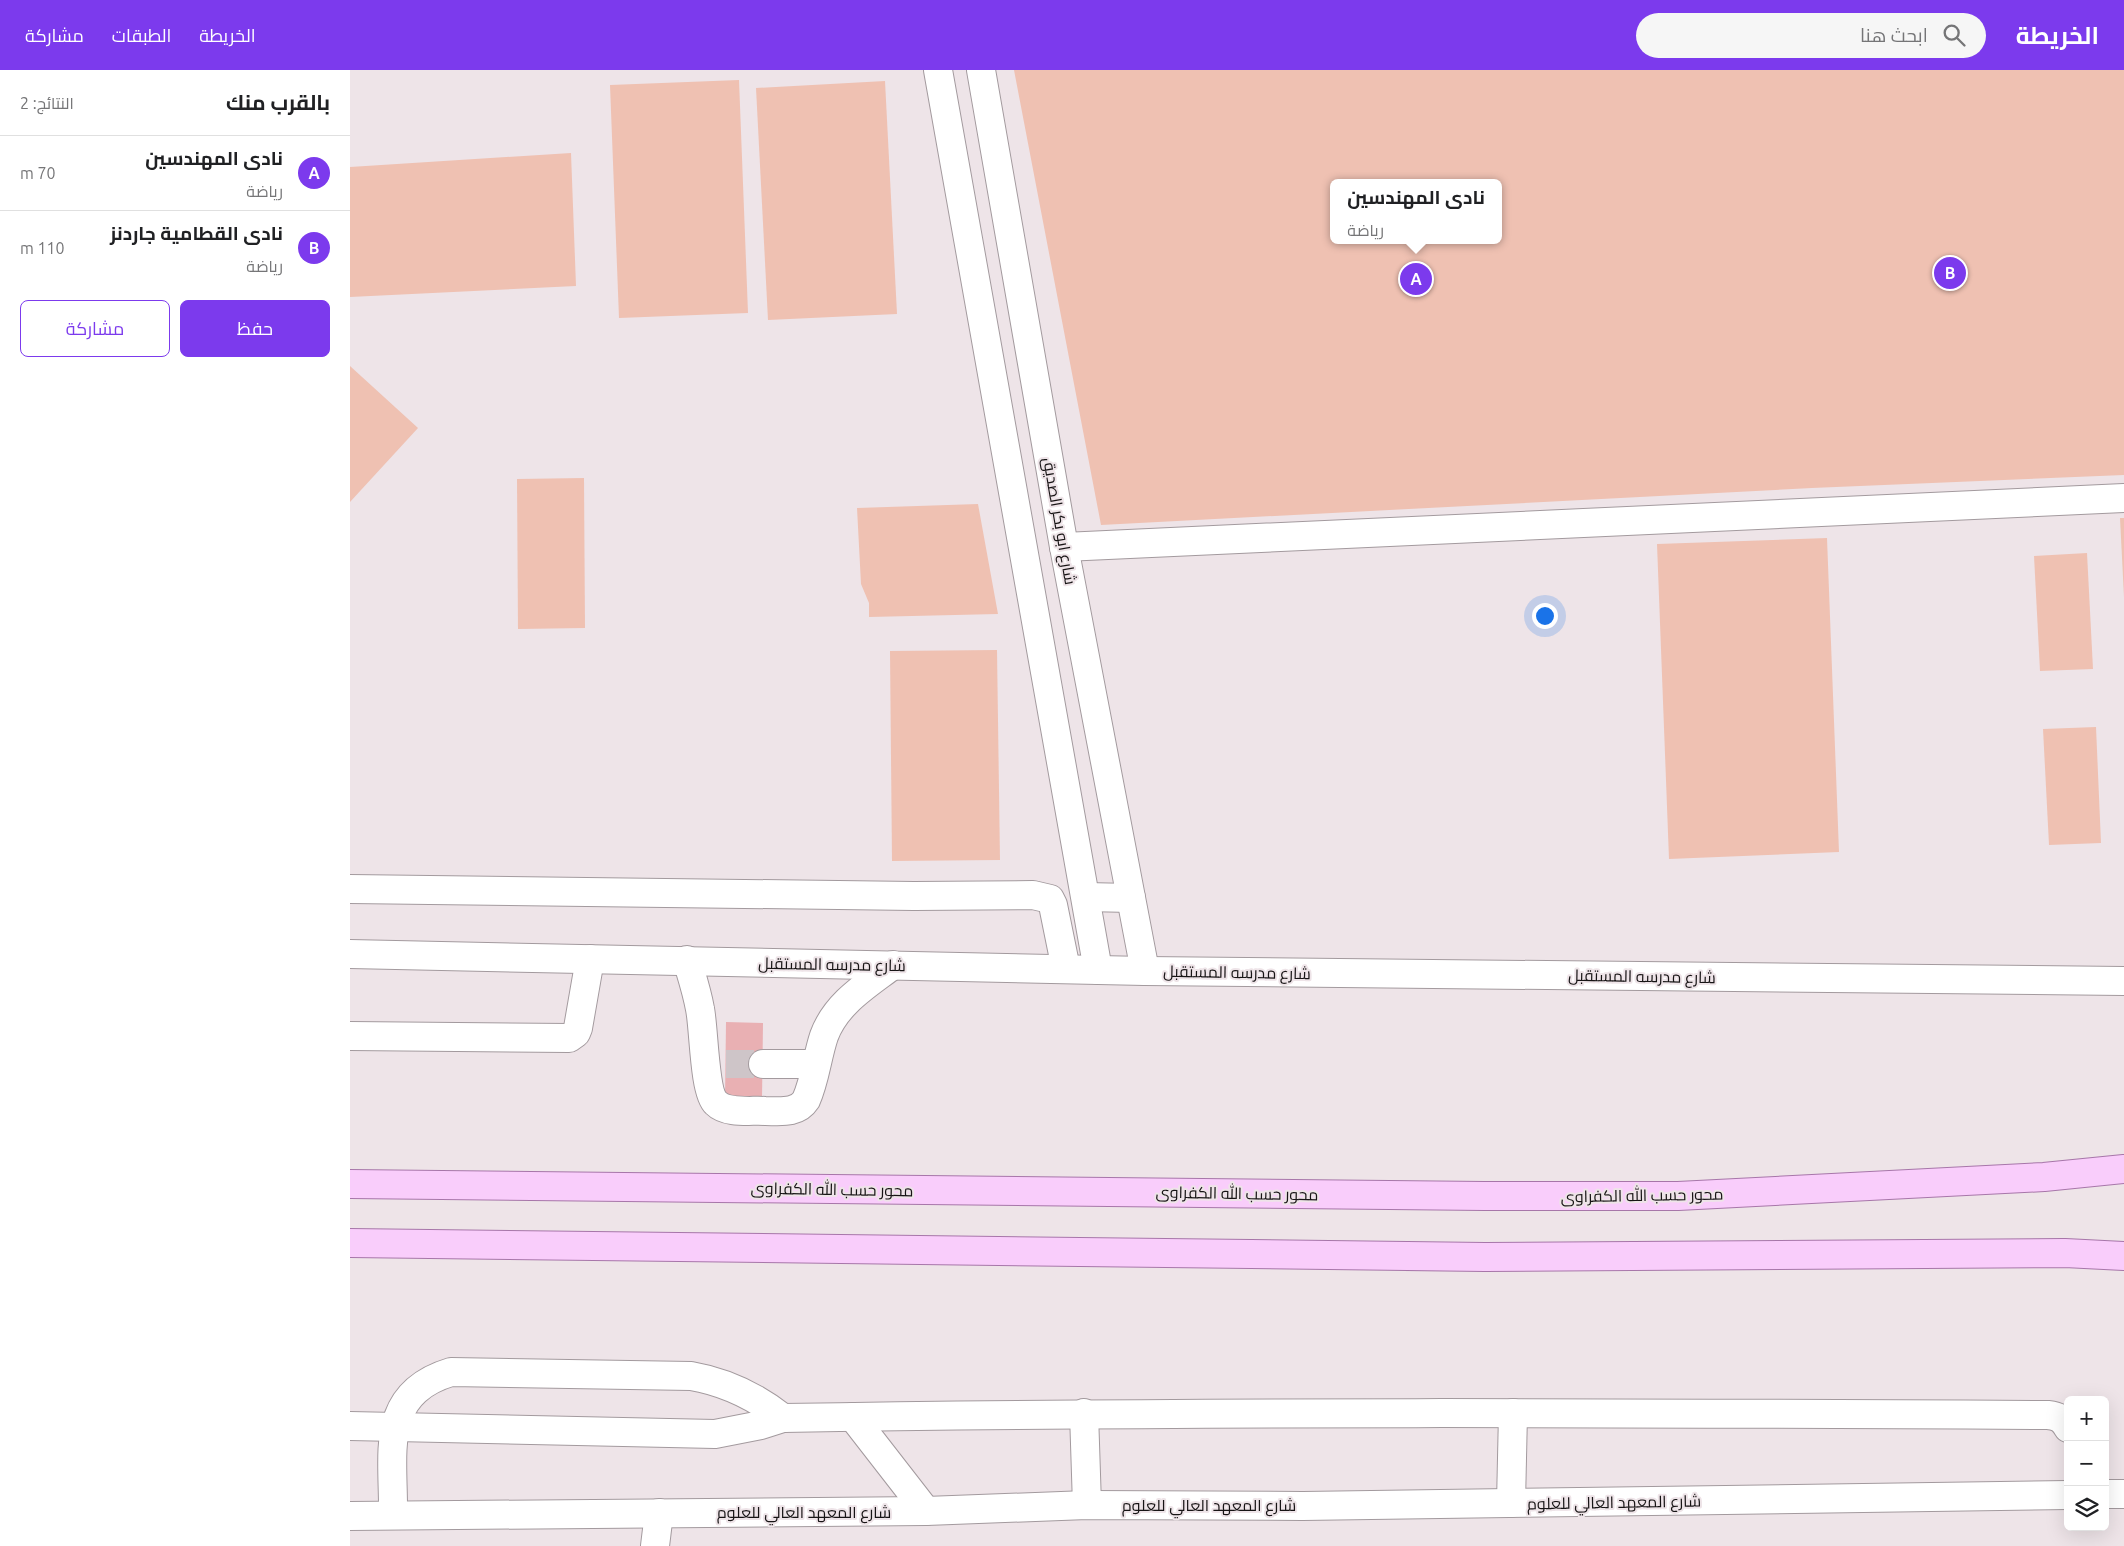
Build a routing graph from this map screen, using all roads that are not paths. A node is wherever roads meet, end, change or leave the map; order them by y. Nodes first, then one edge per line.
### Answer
1 (938, 70) edge
2 (981, 70) edge
3 (2124, 498) edge
4 (1064, 548) junction
5 (350, 889) edge
6 (1086, 897) junction
7 (1131, 898) junction
8 (350, 954) edge
9 (590, 959) junction
10 (687, 960) junction
11 (893, 965) junction
12 (1066, 969) junction
13 (1098, 970) junction
14 (1145, 971) junction
15 (2124, 981) edge
16 (350, 1036) edge
17 (763, 1064) tunnel mouth
18 (816, 1064) junction
19 (2124, 1169) edge
20 (350, 1184) edge
21 (350, 1243) edge
22 (2124, 1256) edge
23 (1084, 1413) junction
24 (1513, 1413) junction
25 (853, 1417) junction
26 (783, 1418) junction
27 (2064, 1421) edge
28 (350, 1426) edge
29 (394, 1426) junction
30 (2109, 1494) edge
31 (2124, 1494) edge
32 (2064, 1495) edge
33 (1511, 1503) junction
34 (1087, 1505) junction
35 (926, 1511) junction
36 (659, 1513) junction
37 (393, 1515) junction
38 (350, 1516) edge
39 (655, 1546) edge

1 - 6 street
2 - 4 street, شارع ابو بكر الصديق
3 - 4 street
4 - 7 street, شارع ابو بكر الصديق
5 - 12 street
6 - 7 street
6 - 13 street
7 - 14 street, شارع ابو بكر الصديق
8 - 9 street, شارع مدرسه المستقبل
9 - 10 street, شارع مدرسه المستقبل
9 - 16 street
10 - 11 street, شارع مدرسه المستقبل
10 - 18 street
11 - 12 street, شارع مدرسه المستقبل
11 - 18 street
12 - 13 street, شارع مدرسه المستقبل
13 - 14 street, شارع مدرسه المستقبل
14 - 15 street, شارع مدرسه المستقبل
17 - 18 street
19 - 20 main road, محور حسب الله الكفراوى
21 - 22 main road
23 - 24 street
23 - 25 street
23 - 34 street
24 - 27 street
24 - 33 street
25 - 26 street
25 - 35 street
26 - 29 street
26 - 29 street
28 - 29 street
29 - 37 street
30 - 31 street
32 - 33 street, شارع المعهد العالي للعلوم
33 - 34 street, شارع المعهد العالي للعلوم
34 - 35 street, شارع المعهد العالي للعلوم
35 - 36 street, شارع المعهد العالي للعلوم
36 - 37 street, شارع المعهد العالي للعلوم
36 - 39 street
37 - 38 street, شارع المعهد العالي للعلوم

